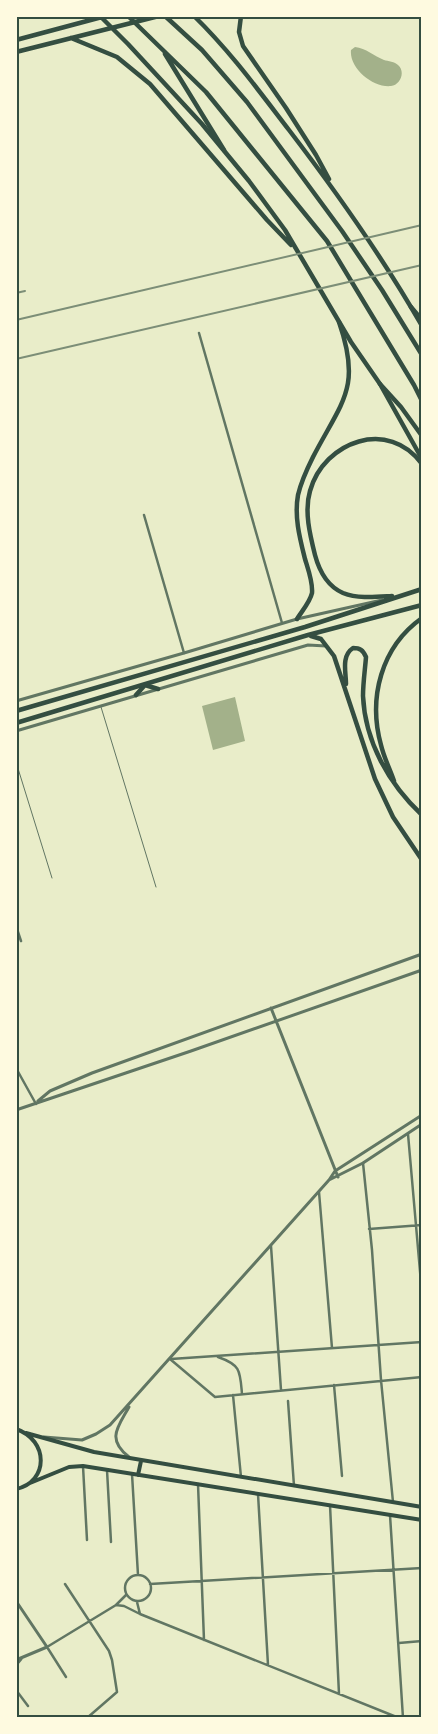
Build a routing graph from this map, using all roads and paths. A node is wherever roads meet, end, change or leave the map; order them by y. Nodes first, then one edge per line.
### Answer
1 (102, 16) edge
2 (128, 16) edge
3 (159, 16) edge
4 (165, 16) edge
5 (194, 16) edge
6 (241, 16) edge
7 (71, 38) junction
8 (16, 40) edge
9 (162, 48) junction
10 (16, 52) edge
11 (224, 150) junction
12 (338, 195) junction
13 (297, 251) junction
14 (411, 307) junction
15 (422, 320) edge
16 (339, 322) junction
17 (422, 326) edge
18 (199, 334) dead end
19 (422, 355) edge
20 (380, 384) junction
21 (422, 401) edge
22 (422, 436) edge
23 (422, 458) edge
24 (422, 464) edge
25 (144, 514) dead end
26 (422, 589) edge
27 (398, 596) junction
28 (422, 605) edge
29 (422, 618) edge
30 (296, 619) junction
31 (282, 623) junction
32 (308, 636) junction
33 (328, 648) junction
34 (184, 654) junction
35 (186, 661) junction
36 (145, 685) junction
37 (158, 689) junction
38 (346, 691) junction
39 (136, 695) junction
40 (16, 701) edge
41 (101, 706) junction
42 (16, 711) edge
43 (16, 723) edge
44 (16, 731) edge
45 (16, 762) edge
46 (395, 785) junction
47 (422, 815) edge
48 (422, 860) edge
49 (52, 878) dead end
50 (156, 887) dead end
51 (16, 926) edge
52 (21, 941) dead end
53 (422, 954) edge
54 (422, 970) edge
55 (271, 1008) junction
56 (276, 1020) junction
57 (16, 1068) edge
58 (36, 1104) junction
59 (16, 1110) edge
60 (422, 1115) edge
61 (422, 1124) edge
62 (408, 1134) junction
63 (363, 1163) junction
64 (335, 1171) junction
65 (338, 1177) junction
66 (329, 1180) junction
67 (319, 1192) junction
68 (422, 1225) edge
69 (417, 1226) junction
70 (369, 1229) junction
71 (270, 1246) junction
72 (422, 1294) edge
73 (422, 1342) edge
74 (379, 1345) junction
75 (332, 1348) junction
76 (278, 1352) junction
77 (216, 1356) junction
78 (170, 1359) junction
79 (422, 1377) edge
80 (381, 1380) junction
81 (334, 1385) junction
82 (281, 1390) junction
83 (242, 1394) junction
84 (233, 1395) junction
85 (288, 1401) dead end
86 (132, 1402) junction
87 (16, 1425) edge
88 (18, 1430) edge
89 (26, 1433) junction
90 (41, 1437) junction
91 (130, 1458) junction
92 (141, 1461) junction
93 (83, 1466) junction
94 (107, 1470) junction
95 (132, 1474) junction
96 (138, 1475) junction
97 (342, 1476) dead end
98 (241, 1477) junction
99 (30, 1483) junction
100 (198, 1484) junction
101 (294, 1486) junction
102 (18, 1489) edge
103 (258, 1494) junction
104 (393, 1502) junction
105 (330, 1505) junction
106 (422, 1507) edge
107 (390, 1515) junction
108 (422, 1520) edge
109 (87, 1540) dead end
110 (111, 1542) dead end
111 (422, 1568) edge
112 (394, 1570) junction
113 (333, 1573) junction
114 (138, 1575) junction
115 (263, 1578) junction
116 (202, 1581) junction
117 (65, 1584) dead end
118 (150, 1584) junction
119 (126, 1595) junction
120 (16, 1601) edge
121 (137, 1602) junction
122 (116, 1605) junction
123 (140, 1614) junction
124 (88, 1621) junction
125 (204, 1640) junction
126 (422, 1641) edge
127 (399, 1643) junction
128 (47, 1647) junction
129 (21, 1658) junction
130 (16, 1660) edge
131 (268, 1665) junction
132 (16, 1666) edge
133 (66, 1677) dead end
134 (16, 1690) edge
135 (339, 1694) junction
136 (28, 1706) dead end
137 (87, 1718) edge
138 (398, 1718) edge
139 (403, 1718) edge

1 - 8 main road
1 - 11 main road
2 - 9 main road
3 - 7 main road
4 - 19 main road
5 - 12 main road
6 - 12 main road
7 - 10 main road
7 - 13 main road
9 - 11 main road
9 - 21 main road
11 - 13 main road
12 - 14 main road
13 - 16 main road
14 - 15 main road
14 - 17 main road
16 - 20 main road
16 - 30 main road
18 - 31 street
20 - 22 main road
20 - 23 main road
24 - 27 main road
25 - 34 street
26 - 27 main road
27 - 30 street
27 - 35 main road
28 - 32 main road
29 - 46 main road
30 - 31 street
31 - 34 street
32 - 33 main road
32 - 36 main road
33 - 37 street
33 - 38 main road
34 - 35 street
34 - 40 street
35 - 42 main road
36 - 37 main road
36 - 39 main road
36 - 43 main road
37 - 39 street
38 - 46 main road
38 - 48 main road
39 - 41 street
41 - 44 street
41 - 50 lane
45 - 49 lane
46 - 47 main road
51 - 52 street
53 - 55 street
54 - 56 street
55 - 56 street
55 - 58 street
56 - 58 street
56 - 64 street
57 - 58 street
58 - 59 street
60 - 64 street
61 - 62 street
62 - 63 street
62 - 69 street
63 - 65 street
63 - 70 street
64 - 65 street
64 - 66 street
65 - 66 street
66 - 67 street
67 - 71 street
67 - 75 street
68 - 69 street
69 - 70 street
69 - 72 street
70 - 74 street
71 - 76 street
71 - 78 street
73 - 74 street
74 - 75 street
74 - 80 street
75 - 76 street
76 - 77 street
76 - 82 street
77 - 78 street
77 - 83 street
78 - 84 street
78 - 86 street
79 - 80 street
80 - 81 street
80 - 104 street
81 - 82 street
81 - 97 street
82 - 83 street
83 - 84 street
84 - 98 street
85 - 101 street
86 - 90 street
86 - 91 street
87 - 88 main road
88 - 89 main road
89 - 90 main road
89 - 99 main road
90 - 91 main road
91 - 92 main road
92 - 96 main road
92 - 98 main road
93 - 94 main road
93 - 99 main road
93 - 109 street
94 - 95 main road
94 - 110 street
95 - 96 main road
95 - 114 street
96 - 100 main road
98 - 101 main road
99 - 102 main road
100 - 103 main road
100 - 116 street
101 - 104 main road
103 - 105 main road
103 - 115 street
104 - 106 main road
105 - 107 main road
105 - 113 street
107 - 108 main road
107 - 112 street
111 - 112 street
112 - 113 street
112 - 127 street
113 - 115 street
113 - 135 street
114 - 118 street
114 - 119 street
115 - 116 street
115 - 131 street
116 - 118 street
116 - 125 street
117 - 124 street
118 - 121 street
119 - 121 street
119 - 122 street
120 - 128 street
121 - 123 street
122 - 123 street
122 - 124 street
123 - 125 street
124 - 128 street
124 - 137 street
125 - 131 street
126 - 127 street
127 - 139 street
128 - 129 street
128 - 133 street
129 - 130 street
129 - 132 street
131 - 135 street
134 - 136 street
135 - 138 street

